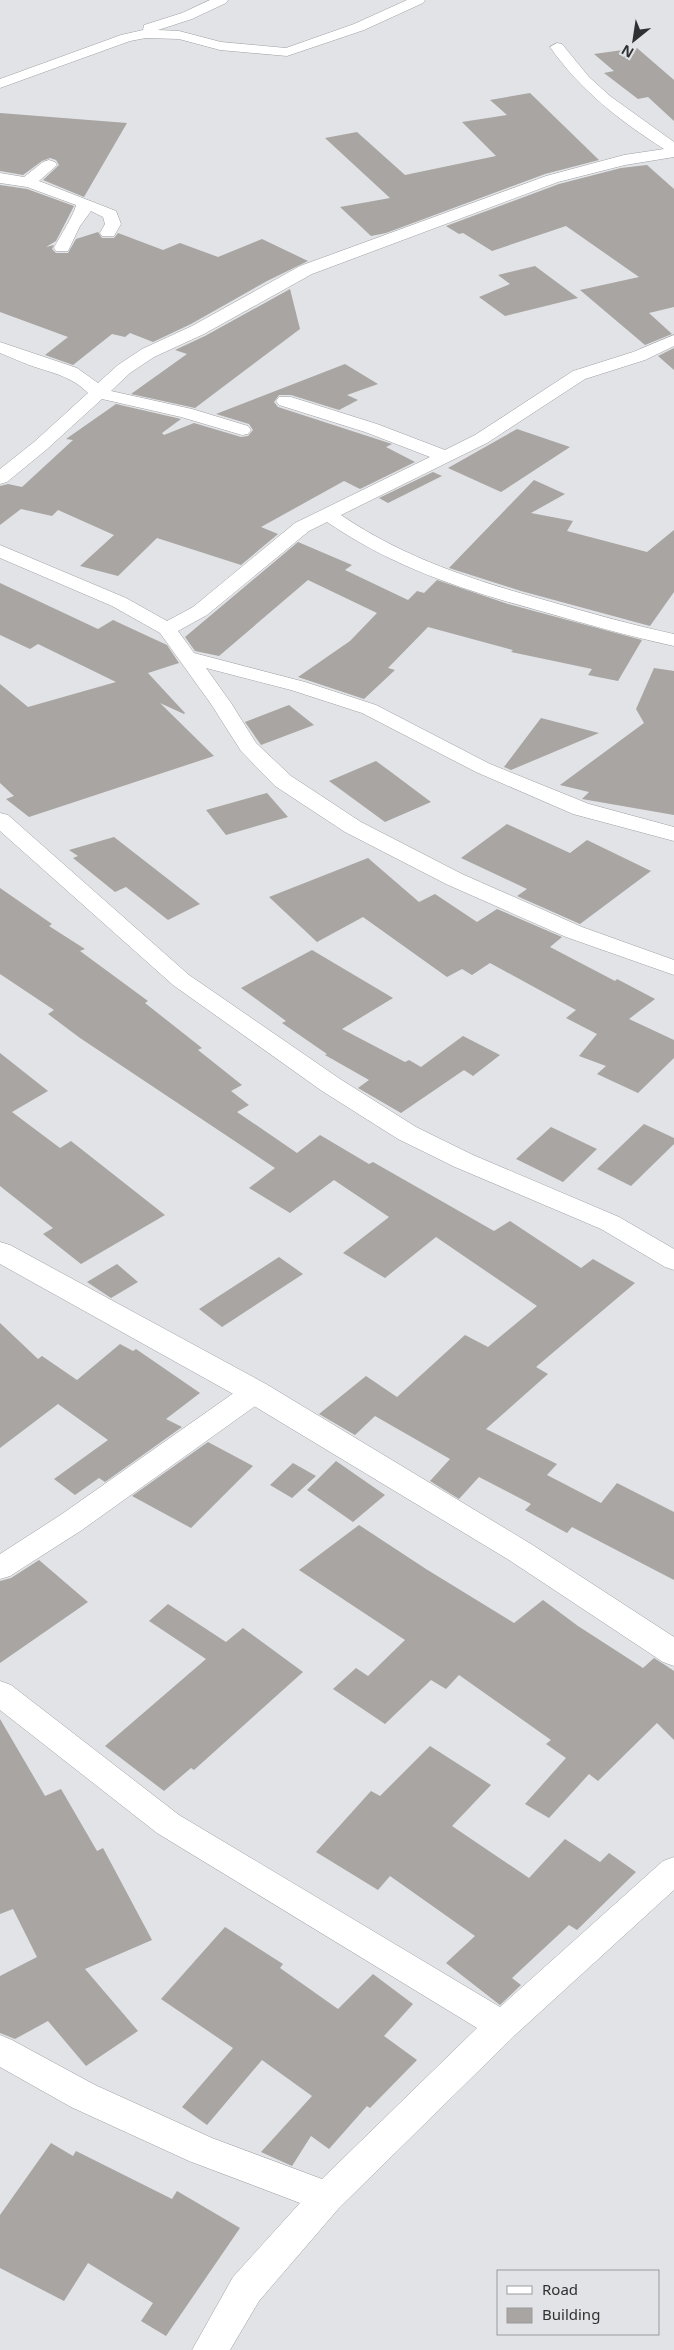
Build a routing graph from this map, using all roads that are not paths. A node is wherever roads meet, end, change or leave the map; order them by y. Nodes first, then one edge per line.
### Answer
1 (221, 0) edge
2 (418, 0) edge
3 (126, 38) junction
4 (557, 48) dead end
5 (0, 84) edge
6 (674, 151) edge
7 (50, 165) dead end
8 (0, 178) edge
9 (30, 183) junction
10 (84, 203) junction
11 (108, 233) dead end
12 (62, 248) dead end
13 (674, 340) edge
14 (0, 347) edge
15 (98, 393) junction
16 (286, 401) dead end
17 (242, 430) dead end
18 (445, 456) junction
19 (0, 478) edge
20 (327, 514) junction
21 (0, 551) edge
22 (167, 629) junction
23 (674, 640) edge
24 (188, 657) junction
25 (0, 820) edge
26 (674, 834) edge
27 (674, 968) edge
28 (0, 1252) edge
29 (674, 1261) edge
30 (255, 1392) junction
31 (0, 1568) edge
32 (674, 1653) edge
33 (0, 1693) edge
34 (674, 1870) edge
35 (502, 2026) junction
36 (0, 2050) edge
37 (327, 2197) junction
38 (210, 2350) edge

1 - 3 street
2 - 3 street
3 - 5 street
4 - 6 street
6 - 15 street
7 - 9 street
8 - 9 street
9 - 10 street
10 - 11 street
10 - 12 street
13 - 18 street
14 - 15 street
15 - 17 street
15 - 19 street
16 - 18 street
18 - 20 street
20 - 22 street
20 - 23 street
21 - 22 street
22 - 24 street
24 - 26 street
24 - 27 street
25 - 29 street
28 - 30 street
30 - 31 street
30 - 32 street
33 - 35 street
34 - 35 street
35 - 37 street
36 - 37 street
37 - 38 street

